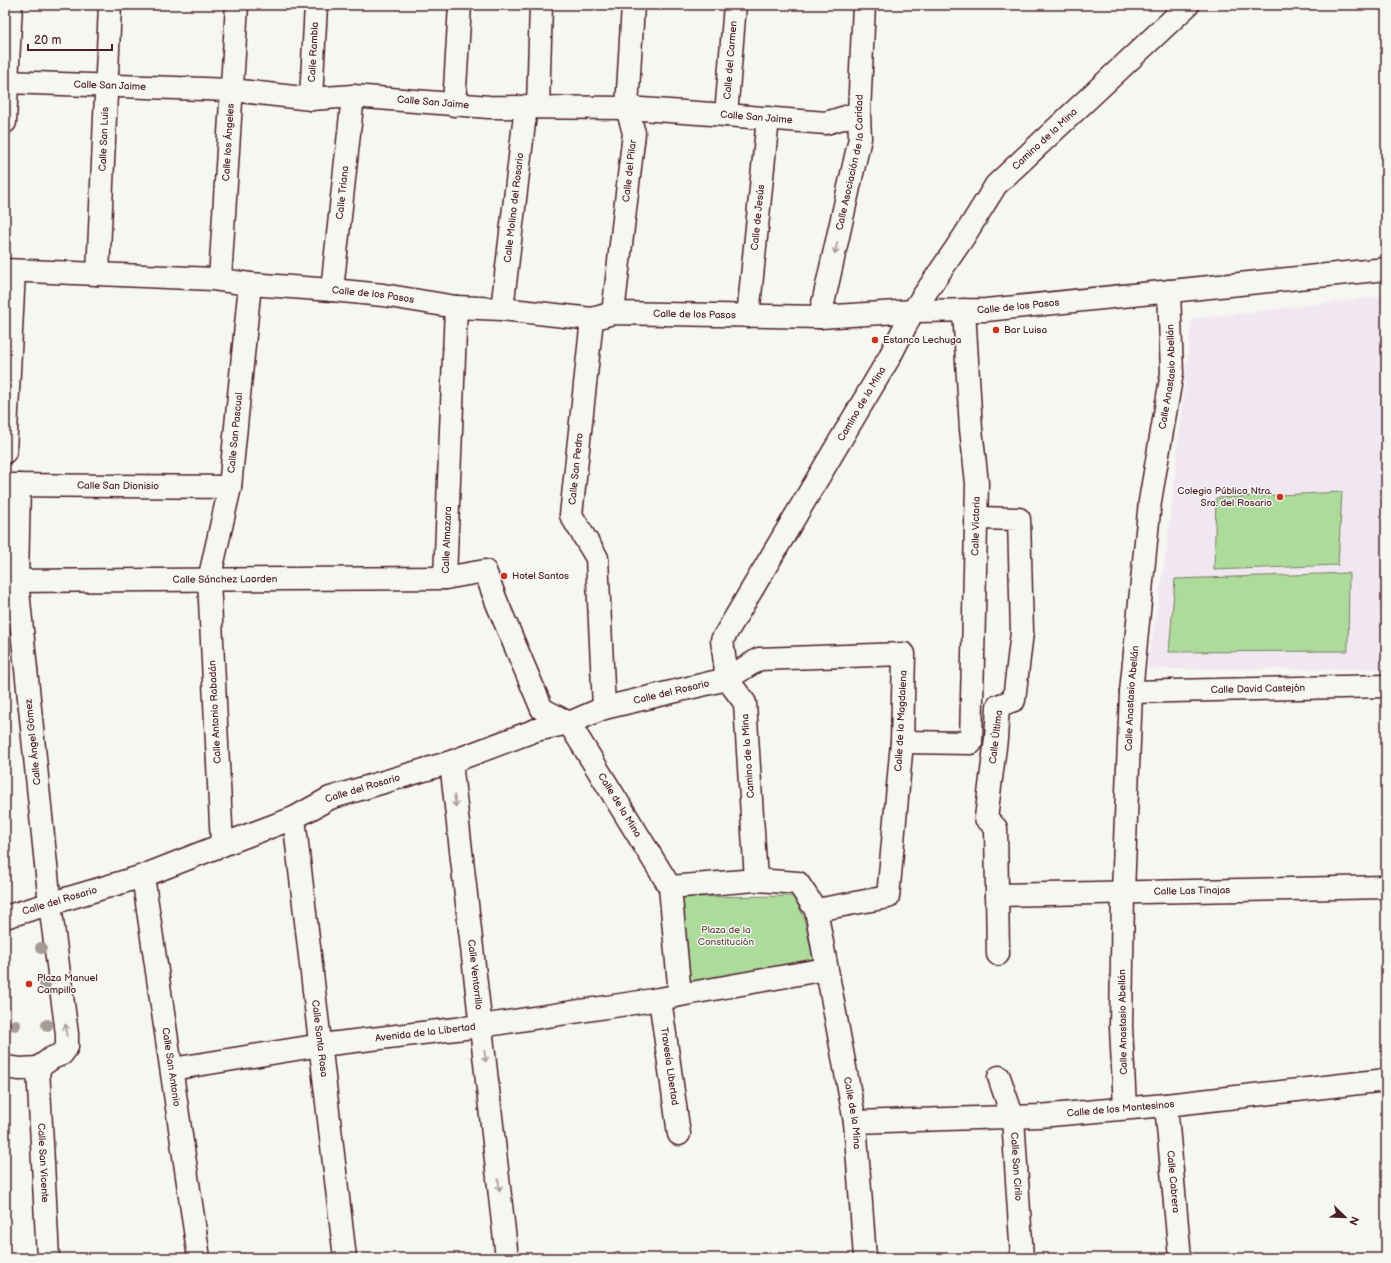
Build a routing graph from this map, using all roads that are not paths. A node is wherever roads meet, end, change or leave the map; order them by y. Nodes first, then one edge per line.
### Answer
1 (11, 5) edge
2 (110, 5) edge
3 (237, 5) edge
4 (316, 5) edge
5 (460, 5) edge
6 (541, 5) edge
7 (632, 5) edge
8 (735, 5) edge
9 (864, 5) edge
10 (1188, 5) edge
11 (6, 82) edge
12 (107, 86) junction
13 (232, 90) junction
14 (353, 96) junction
15 (311, 98) junction
16 (454, 105) junction
17 (532, 107) junction
18 (627, 108) junction
19 (859, 113) junction
20 (726, 115) junction
21 (768, 118) junction
22 (5, 122) edge
23 (1386, 269) edge
24 (10, 270) edge
25 (98, 274) junction
26 (220, 279) junction
27 (250, 284) junction
28 (332, 290) junction
29 (1169, 291) junction
30 (456, 307) junction
31 (502, 309) junction
32 (964, 310) junction
33 (913, 311) junction
34 (613, 313) junction
35 (748, 316) junction
36 (820, 317) junction
37 (592, 319) junction
38 (5, 452) edge
39 (12, 485) edge
40 (230, 487) junction
41 (976, 518) junction
42 (445, 578) junction
43 (209, 580) junction
44 (11, 581) edge
45 (727, 679) junction
46 (1386, 686) edge
47 (1131, 692) junction
48 (604, 708) junction
49 (569, 723) junction
50 (996, 739) junction
51 (902, 742) junction
52 (971, 743) junction
53 (451, 762) junction
54 (294, 818) junction
55 (222, 844) junction
56 (143, 876) junction
57 (756, 880) junction
58 (670, 887) junction
59 (1386, 887) edge
60 (1123, 892) junction
61 (997, 895) junction
62 (50, 904) junction
63 (816, 910) junction
64 (5, 917) edge
65 (998, 954) dead end
66 (826, 969) junction
67 (670, 997) junction
68 (481, 1026) junction
69 (321, 1045) junction
70 (5, 1067) edge
71 (38, 1068) junction
72 (172, 1069) junction
73 (999, 1077) dead end
74 (1386, 1080) edge
75 (1166, 1105) junction
76 (1125, 1108) junction
77 (1013, 1118) junction
78 (855, 1122) junction
79 (680, 1134) dead end
80 (48, 1258) edge
81 (199, 1258) edge
82 (345, 1258) edge
83 (507, 1258) edge
84 (857, 1258) edge
85 (865, 1258) edge
86 (1022, 1258) edge
87 (1180, 1258) edge

1 - 11 street
2 - 12 street, Calle San Luis
3 - 13 street, Calle los Ángeles
4 - 15 street, Calle Rambla
5 - 16 street
6 - 17 street, Calle Molino del Rosario
7 - 18 street, Calle del Pilar
8 - 20 street, Calle del Carmen
9 - 19 street, Calle Asociación de la Caridad
10 - 33 street, Camino de la Mina
11 - 12 street, Calle San Jaime
11 - 22 street
12 - 13 street, Calle San Jaime
12 - 25 street, Calle San Luis
13 - 15 street, Calle San Jaime
13 - 26 street, Calle los Ángeles
14 - 15 street, Calle San Jaime
14 - 16 street, Calle San Jaime
14 - 28 street, Calle Triana
16 - 17 street, Calle San Jaime
17 - 18 street, Calle San Jaime
17 - 31 street, Calle Molino del Rosario
18 - 20 street, Calle San Jaime
18 - 34 street, Calle del Pilar
19 - 21 street, Calle San Jaime
19 -> 36 street, Calle Asociación de la Caridad
20 - 21 street, Calle San Jaime
21 - 35 street, Calle de Jesús
23 - 29 street, Calle de los Pasos
24 - 25 street, Calle de los Pasos
24 - 38 street
25 - 26 street, Calle de los Pasos
26 - 27 street, Calle de los Pasos
27 - 28 street, Calle de los Pasos
27 - 40 street, Calle San Pascual
28 - 30 street, Calle de los Pasos
29 - 32 street, Calle de los Pasos
29 - 47 street, Calle Anastasio Abellán
30 - 31 street, Calle de los Pasos
30 - 42 street, Calle Almazara
31 - 37 street, Calle de los Pasos
32 - 33 street, Calle de los Pasos
32 - 41 street, Calle Victoria
33 - 36 street, Calle de los Pasos
33 - 45 street, Camino de la Mina
34 - 35 street, Calle de los Pasos
34 - 37 street, Calle de los Pasos
35 - 36 street, Calle de los Pasos
37 - 48 street, Calle San Pedro
39 - 40 street, Calle San Dionisio
39 - 44 street, Calle Ángel Gómez
40 - 43 street, Calle San Pascual
41 - 50 street, Calle Última
41 - 52 street, Calle Victoria
42 - 43 street, Calle Sánchez Laorden
42 - 49 street, Calle Almazara
43 - 44 street, Calle Sánchez Laorden
43 - 55 street, Calle Antonio Rabadán
44 - 62 street, Calle Ángel Gómez
45 - 48 street, Calle del Rosario
45 - 51 street, Calle de la Magdalena
45 - 57 street, Camino de la Mina
46 - 47 street, Calle David Castejón
47 - 60 street, Calle Anastasio Abellán
48 - 49 street, Calle del Rosario
49 - 53 street, Calle del Rosario
49 - 58 street, Calle de la Mina
50 - 52 street
50 - 61 street, Calle Última
51 - 52 street
51 - 63 street, Calle de la Magdalena
53 - 54 street, Calle del Rosario
53 -> 68 street, Calle Ventorrillo
54 - 55 street, Calle del Rosario
54 - 69 street, Calle Santa Rosa
55 - 56 street, Calle del Rosario
56 - 62 street, Calle del Rosario
56 - 72 street, Calle San Antonio
57 - 58 street
57 - 63 street
58 - 67 street
59 - 60 street, Calle Las Tinajas
60 - 61 street, Calle Las Tinajas
60 - 76 street, Calle Anastasio Abellán
61 - 65 street, Calle Última
62 - 64 street, Calle del Rosario
71 -> 62 street
63 - 66 street
66 - 67 street
66 - 78 street, Calle de la Mina
67 - 68 street, Avenida de la Libertad
67 - 79 street, Travesía Libertad
68 - 69 street, Avenida de la Libertad
68 -> 83 street, Calle Ventorrillo
69 - 72 street, Avenida de la Libertad
69 - 82 street, Calle Santa Rosa
70 - 71 street
71 - 80 street, Calle San Vicente
72 - 81 street, Calle San Antonio
73 - 77 street, Calle San Cirilo
74 - 75 street, Calle de los Montesinos
75 - 76 street, Calle de los Montesinos
75 - 87 street, Calle Cabrera
76 - 77 street, Calle de los Montesinos
77 - 78 street, Calle de los Montesinos
77 - 86 street, Calle San Cirilo
78 - 85 street, Calle de la Mina
84 - 85 street

